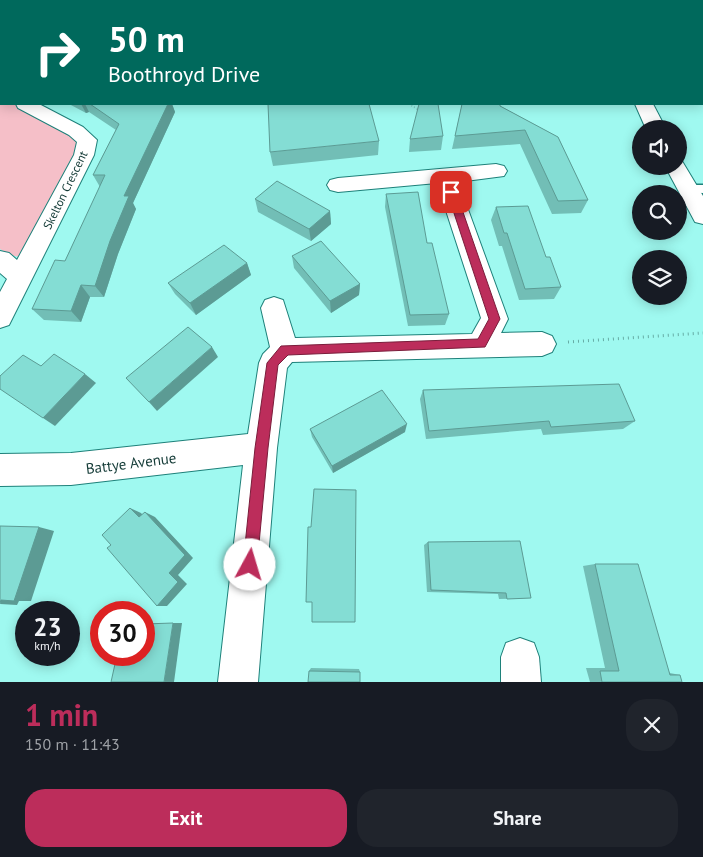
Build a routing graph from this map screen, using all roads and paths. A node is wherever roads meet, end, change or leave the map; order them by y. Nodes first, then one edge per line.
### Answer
1 (27, 105) edge
2 (410, 105) edge
3 (644, 105) edge
4 (423, 112) edge
5 (652, 120) edge
6 (496, 171) dead end
7 (445, 174) junction
8 (683, 175) edge
9 (338, 185) dead end
10 (695, 189) edge
11 (703, 216) edge
12 (0, 260) edge
13 (21, 276) junction
14 (274, 308) dead end
15 (0, 316) edge
16 (703, 333) edge
17 (481, 344) junction
18 (542, 344) joint
19 (285, 350) junction
20 (262, 448) junction
21 (0, 470) edge
22 (238, 682) edge

1 - 13 street, Skelton Crescent
2 - 4 path
3 - 5 street
6 - 7 street
7 - 9 street
7 - 17 street
8 - 10 street
10 - 11 street
12 - 13 street
13 - 15 street, Skelton Crescent
14 - 19 street
16 - 18 path
17 - 18 street
17 - 19 street
19 - 20 street
20 - 21 street, Battye Avenue
20 - 22 street

